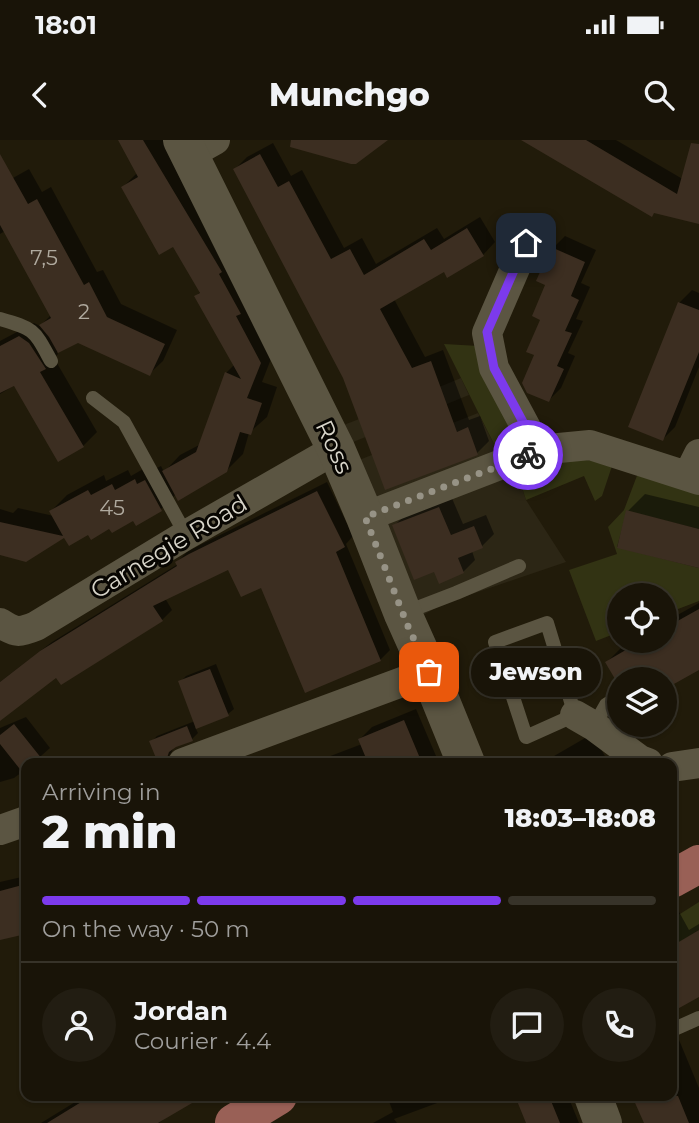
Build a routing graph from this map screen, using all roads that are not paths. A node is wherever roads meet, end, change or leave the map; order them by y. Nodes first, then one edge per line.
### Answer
1 (196, 145) edge
2 (526, 243) dead end
3 (0, 319) edge
4 (51, 361) dead end
5 (93, 398) dead end
6 (336, 449) junction
7 (538, 450) junction
8 (695, 470) edge
9 (365, 517) junction
10 (186, 535) junction
11 (519, 566) dead end
12 (403, 614) junction
13 (0, 623) edge
14 (429, 672) junction
15 (607, 704) edge
16 (585, 720) junction
17 (197, 758) edge
18 (464, 758) edge
19 (637, 758) edge
20 (699, 763) edge
21 (677, 766) edge
22 (21, 823) edge
23 (0, 830) edge
24 (699, 864) edge
25 (677, 876) edge
26 (699, 1018) edge
27 (677, 1028) edge
28 (270, 1101) edge
29 (595, 1101) edge
30 (234, 1123) edge
31 (603, 1123) edge

1 - 6 street, Ross
2 - 7 street
3 - 4 lane
5 - 10 lane
6 - 9 street, Ross
6 - 10 street, Carnegie Road
7 - 8 street
7 - 9 street
9 - 12 street, Ross
10 - 13 street, Carnegie Road
11 - 12 lane
12 - 14 street, Ross
14 - 17 street
14 - 18 street, Ross
15 - 16 lane
16 - 16 lane
16 - 19 street
20 - 21 street
22 - 23 street
24 - 25 main road
26 - 27 lane
28 - 30 main road
29 - 31 street

